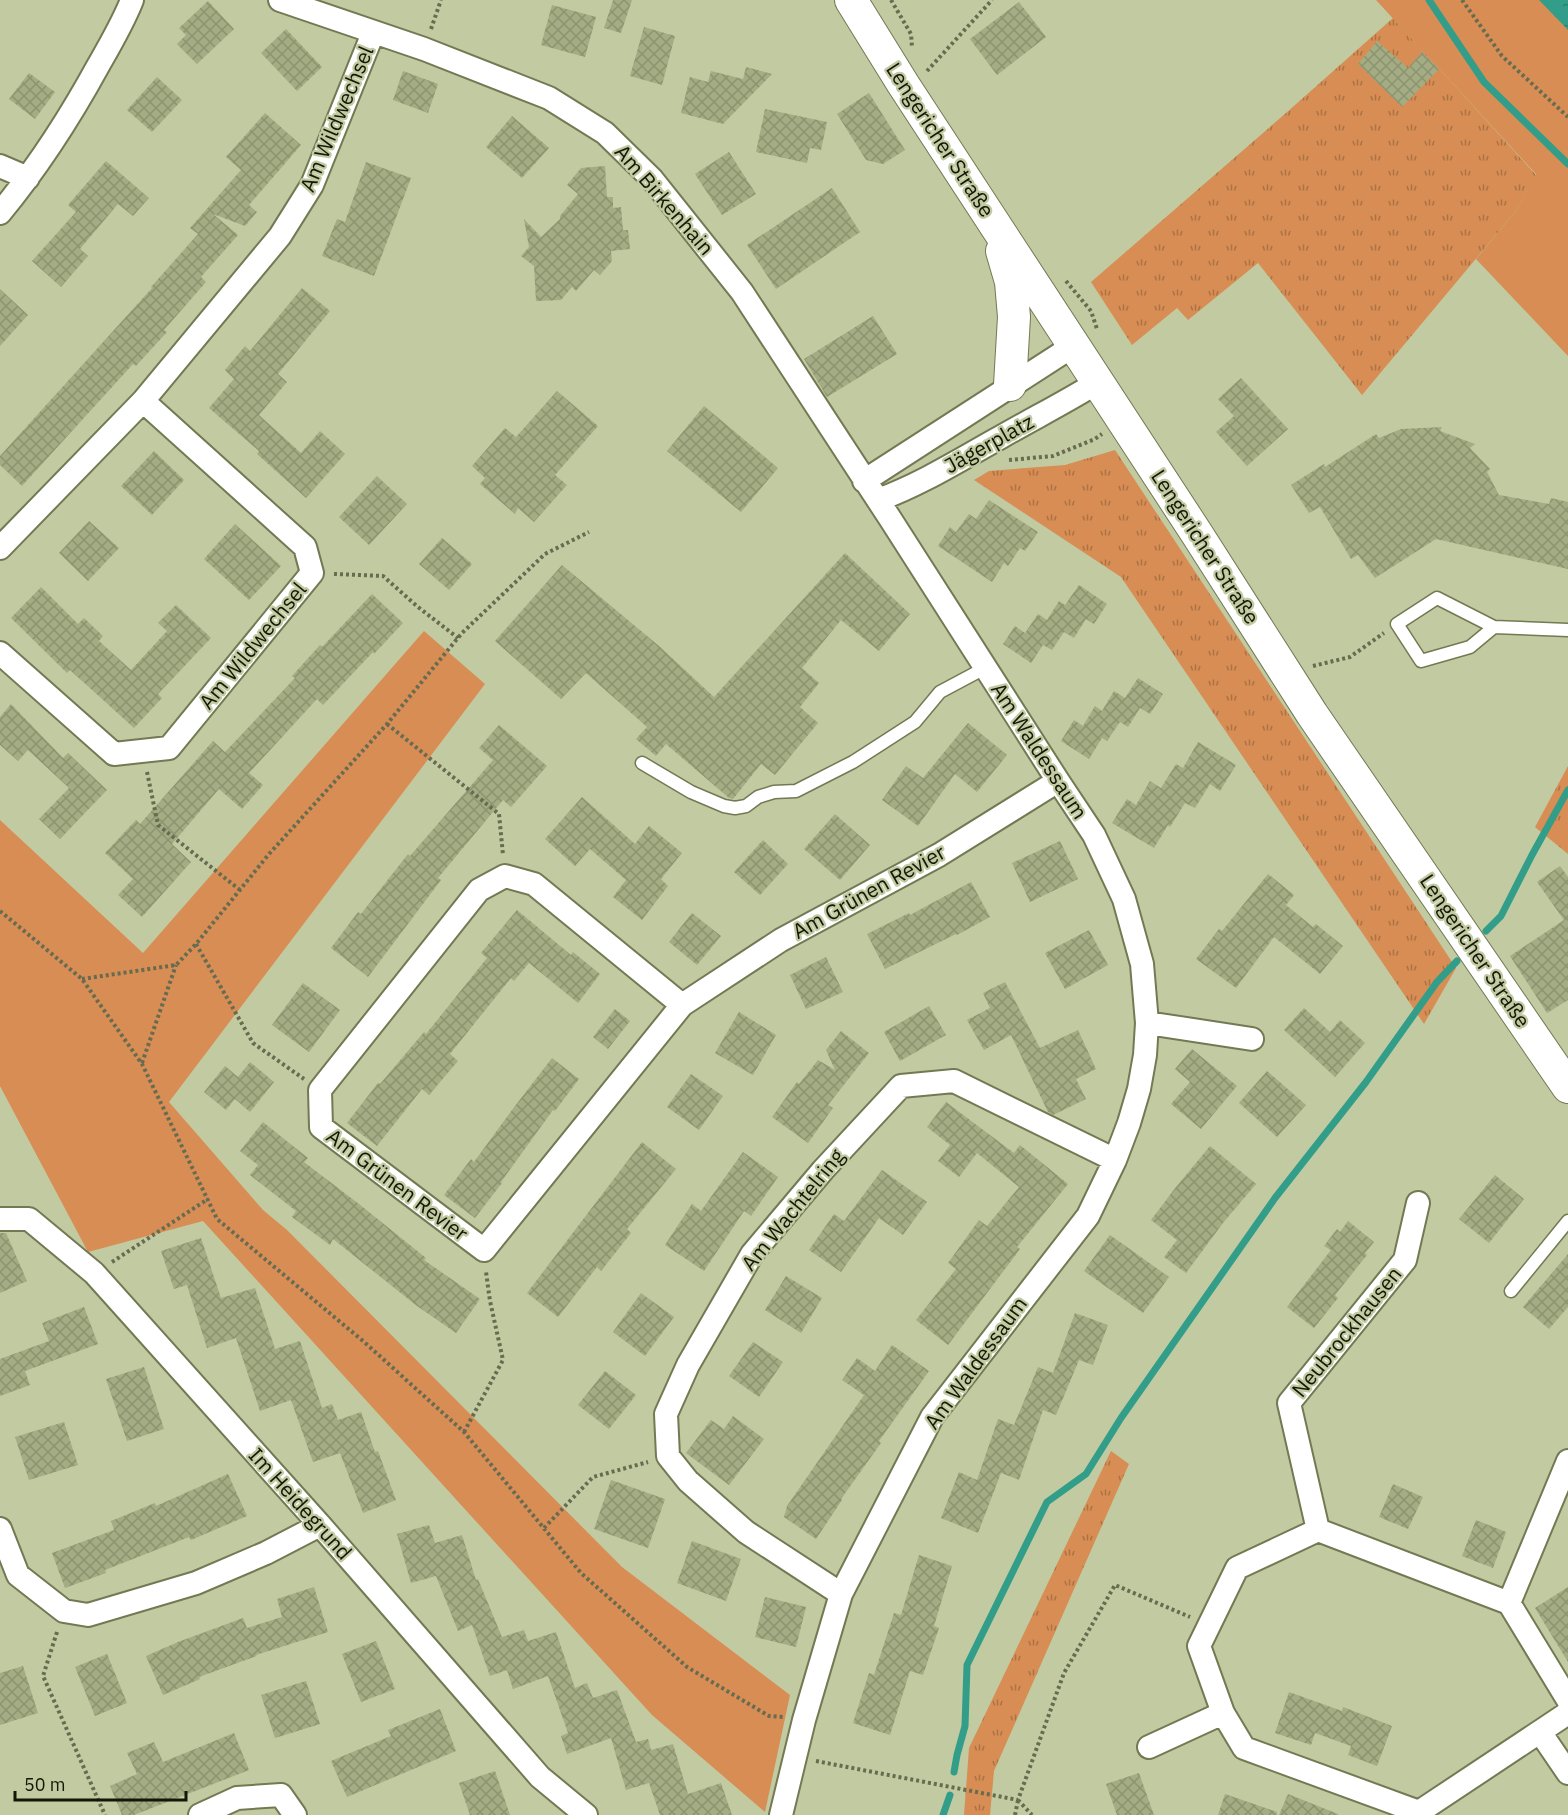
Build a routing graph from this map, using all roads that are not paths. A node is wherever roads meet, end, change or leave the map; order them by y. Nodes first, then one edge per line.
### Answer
1 (132, 0) edge
2 (280, 0) edge
3 (851, 0) edge
4 (374, 33) junction
5 (0, 166) edge
6 (28, 178) junction
7 (0, 213) edge
8 (996, 227) junction
9 (1073, 346) junction
10 (1098, 382) junction
11 (1010, 385) junction
12 (143, 401) junction
13 (864, 481) junction
14 (878, 500) junction
15 (0, 548) edge
16 (1494, 627) junction
17 (1568, 630) edge
18 (0, 653) edge
19 (985, 668) junction
20 (642, 763) dead end
21 (1058, 781) junction
22 (682, 1005) junction
23 (1148, 1023) junction
24 (1252, 1040) dead end
25 (1568, 1087) edge
26 (1115, 1160) junction
27 (1418, 1203) dead end
28 (0, 1219) edge
29 (1568, 1221) edge
30 (1511, 1291) dead end
31 (1568, 1461) edge
32 (320, 1525) junction
33 (0, 1529) edge
34 (1318, 1530) junction
35 (841, 1594) junction
36 (1509, 1603) junction
37 (1568, 1700) edge
38 (1223, 1713) junction
39 (1568, 1713) edge
40 (1540, 1732) junction
41 (1149, 1747) dead end
42 (1568, 1773) edge
43 (200, 1815) edge
44 (296, 1815) edge
45 (586, 1815) edge
46 (781, 1815) edge

1 - 6 street
2 - 4 street, Am Birkenhain
3 - 8 main road, Lengericher Straße
4 - 12 street, Am Wildwechsel
4 - 13 street, Am Birkenhain
5 - 6 street
6 - 7 street
8 - 9 main road, Lengericher Straße
8 - 11 main road
9 - 10 main road, Lengericher Straße
9 - 11 street, Jägerplatz
10 - 14 street, Jägerplatz
10 - 25 main road, Lengericher Straße
11 - 13 street, Jägerplatz
12 - 15 street, Am Wildwechsel
12 - 18 street, Am Wildwechsel
13 - 14 street, Am Birkenhain
14 - 19 street, Am Waldessaum
16 - 16 lane
16 - 17 lane
19 - 20 lane
19 - 21 street, Am Waldessaum
21 - 22 street, Am Grünen Revier
21 - 23 street, Am Waldessaum
22 - 22 street, Am Grünen Revier
23 - 24 street
23 - 26 street, Am Waldessaum
26 - 35 street, Am Waldessaum
26 - 35 street, Am Wachtelring
27 - 34 street, Neubrockhausen
28 - 32 street, Im Heidegrund
29 - 30 lane
31 - 36 street
32 - 33 street
32 - 45 street, Im Heidegrund
34 - 36 street
34 - 38 street
35 - 46 street, Am Waldessaum
36 - 37 street
38 - 40 street
38 - 41 street
39 - 40 street
40 - 42 street
43 - 44 street

